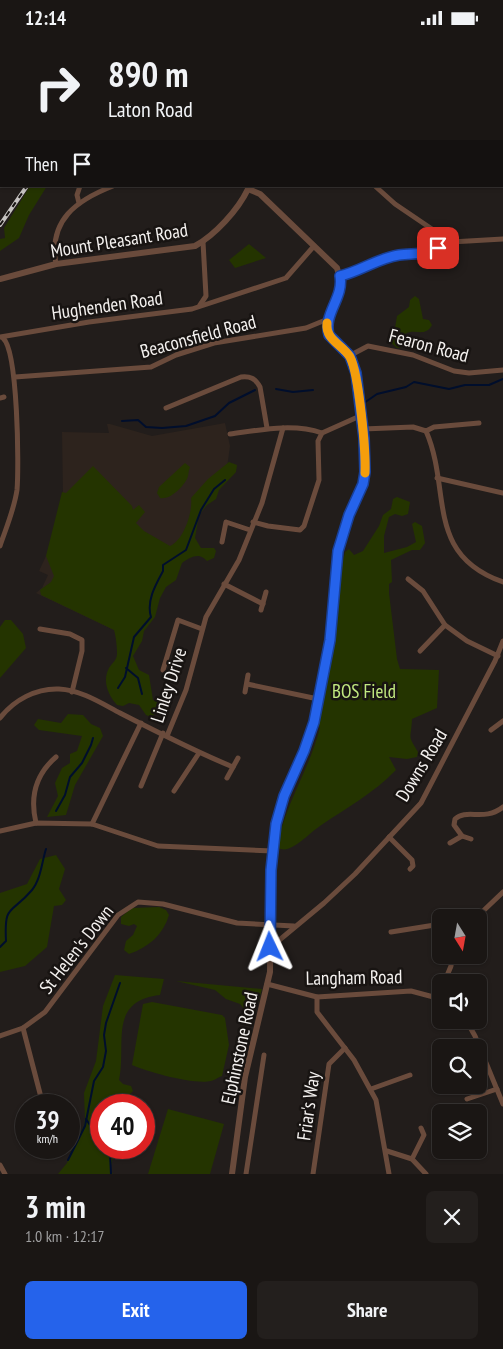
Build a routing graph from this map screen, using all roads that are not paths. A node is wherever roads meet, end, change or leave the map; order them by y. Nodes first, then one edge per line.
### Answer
1 (80, 187) edge
2 (376, 187) edge
3 (104, 188) edge
4 (248, 188) edge
5 (79, 203) junction
6 (503, 239) edge
7 (202, 242) junction
8 (451, 242) junction
9 (314, 246) junction
10 (56, 263) junction
11 (340, 276) junction
12 (0, 279) edge
13 (206, 296) junction
14 (217, 300) junction
15 (200, 306) junction
16 (328, 319) junction
17 (2, 337) edge
18 (350, 356) junction
19 (503, 370) edge
20 (15, 377) junction
21 (166, 408) dead end
22 (360, 416) junction
23 (480, 423) dead end
24 (267, 428) junction
25 (283, 429) junction
26 (363, 429) junction
27 (426, 431) junction
28 (322, 433) junction
29 (230, 434) dead end
30 (436, 478) junction
31 (503, 493) edge
32 (253, 522) junction
33 (250, 530) junction
34 (222, 542) dead end
35 (0, 546) edge
36 (408, 579) dead end
37 (503, 582) edge
38 (224, 584) junction
39 (266, 592) dead end
40 (446, 625) junction
41 (40, 629) dead end
42 (202, 629) junction
43 (503, 641) edge
44 (421, 647) dead end
45 (497, 659) junction
46 (503, 665) edge
47 (163, 670) dead end
48 (248, 675) dead end
49 (247, 684) junction
50 (72, 692) junction
51 (245, 692) dead end
52 (318, 699) junction
53 (0, 718) edge
54 (503, 721) edge
55 (141, 723) junction
56 (491, 730) dead end
57 (165, 735) junction
58 (199, 753) junction
59 (56, 757) dead end
60 (238, 758) dead end
61 (233, 767) junction
62 (227, 778) dead end
63 (141, 786) dead end
64 (174, 791) dead end
65 (503, 807) edge
66 (36, 823) junction
67 (92, 824) junction
68 (0, 831) edge
69 (462, 836) junction
70 (389, 837) junction
71 (471, 839) dead end
72 (450, 843) dead end
73 (273, 851) junction
74 (410, 869) dead end
75 (503, 892) edge
76 (485, 909) edge
77 (270, 925) junction
78 (294, 926) junction
79 (432, 926) edge
80 (391, 933) dead end
81 (270, 947) junction
82 (267, 984) junction
83 (317, 997) junction
84 (432, 997) edge
85 (23, 1028) junction
86 (471, 1029) edge
87 (0, 1036) edge
88 (345, 1048) junction
89 (264, 1055) dead end
90 (410, 1075) dead end
91 (371, 1089) junction
92 (497, 1089) junction
93 (40, 1094) edge
94 (467, 1099) dead end
95 (503, 1104) edge
96 (421, 1129) dead end
97 (386, 1151) junction
98 (412, 1159) junction
99 (0, 1165) edge
100 (390, 1173) edge
101 (5, 1174) edge
102 (232, 1174) edge
103 (246, 1174) edge
104 (313, 1174) edge
105 (426, 1174) edge

1 - 5 street
2 - 8 street
3 - 5 street
4 - 7 street, Mount Pleasant Road
4 - 9 street
5 - 10 street
6 - 8 street
7 - 10 street, Mount Pleasant Road
7 - 13 street
8 - 11 street
9 - 11 street
9 - 14 street, Hughenden Road
10 - 12 street, Mount Pleasant Road
11 - 16 street
13 - 14 street
13 - 15 street
14 - 15 street, Hughenden Road
15 - 17 street, Hughenden Road
16 - 18 street, Elphinstone Road
16 - 20 street, Beaconsfield Road
17 - 20 street
18 - 19 street, Fearon Road
18 - 22 street, Elphinstone Road
20 - 35 street
21 - 24 street
22 - 26 street, Elphinstone Road
22 - 28 street
23 - 27 street
24 - 25 street
24 - 29 street
25 - 28 street
25 - 32 street, Linley Drive
26 - 27 street
26 - 52 street, Elphinstone Road
27 - 30 street
28 - 32 street
30 - 31 street
30 - 37 street
32 - 33 street, Linley Drive
33 - 34 street
33 - 38 street, Linley Drive
36 - 40 street
38 - 39 street
38 - 42 street, Linley Drive
40 - 44 street
40 - 45 street
41 - 50 street
42 - 47 street
42 - 57 street, Linley Drive
43 - 45 street, Downs Road
45 - 46 street
45 - 70 street, Downs Road
48 - 49 street
49 - 51 street
49 - 52 street
50 - 53 street, Linley Drive
50 - 55 street, Linley Drive
52 - 73 street, Elphinstone Road
54 - 56 street
55 - 57 street, Linley Drive
55 - 67 street
57 - 58 street
57 - 63 street
58 - 61 street
58 - 64 street
59 - 66 street
60 - 61 street
61 - 62 street
65 - 69 street
66 - 67 street
66 - 68 street
67 - 73 street
69 - 71 street
69 - 72 street
70 - 74 street
70 - 78 street, Downs Road
73 - 77 street, Elphinstone Road
75 - 76 street
77 - 78 street
77 - 81 street, Elphinstone Road
77 - 85 street, St Helen's Down
78 - 81 street, Downs Road
79 - 80 street
81 - 82 street, Elphinstone Road
82 - 83 street, Langham Road
82 - 102 street, Elphinstone Road
83 - 84 street, Langham Road
83 - 88 street
85 - 87 street, St Helen's Down
85 - 93 street
86 - 92 street
88 - 91 street
88 - 104 street, Friar's Way
89 - 103 street
90 - 91 street
91 - 97 street
92 - 94 street
92 - 95 street
96 - 98 street
97 - 98 street
97 - 100 street
98 - 105 street
99 - 101 street

